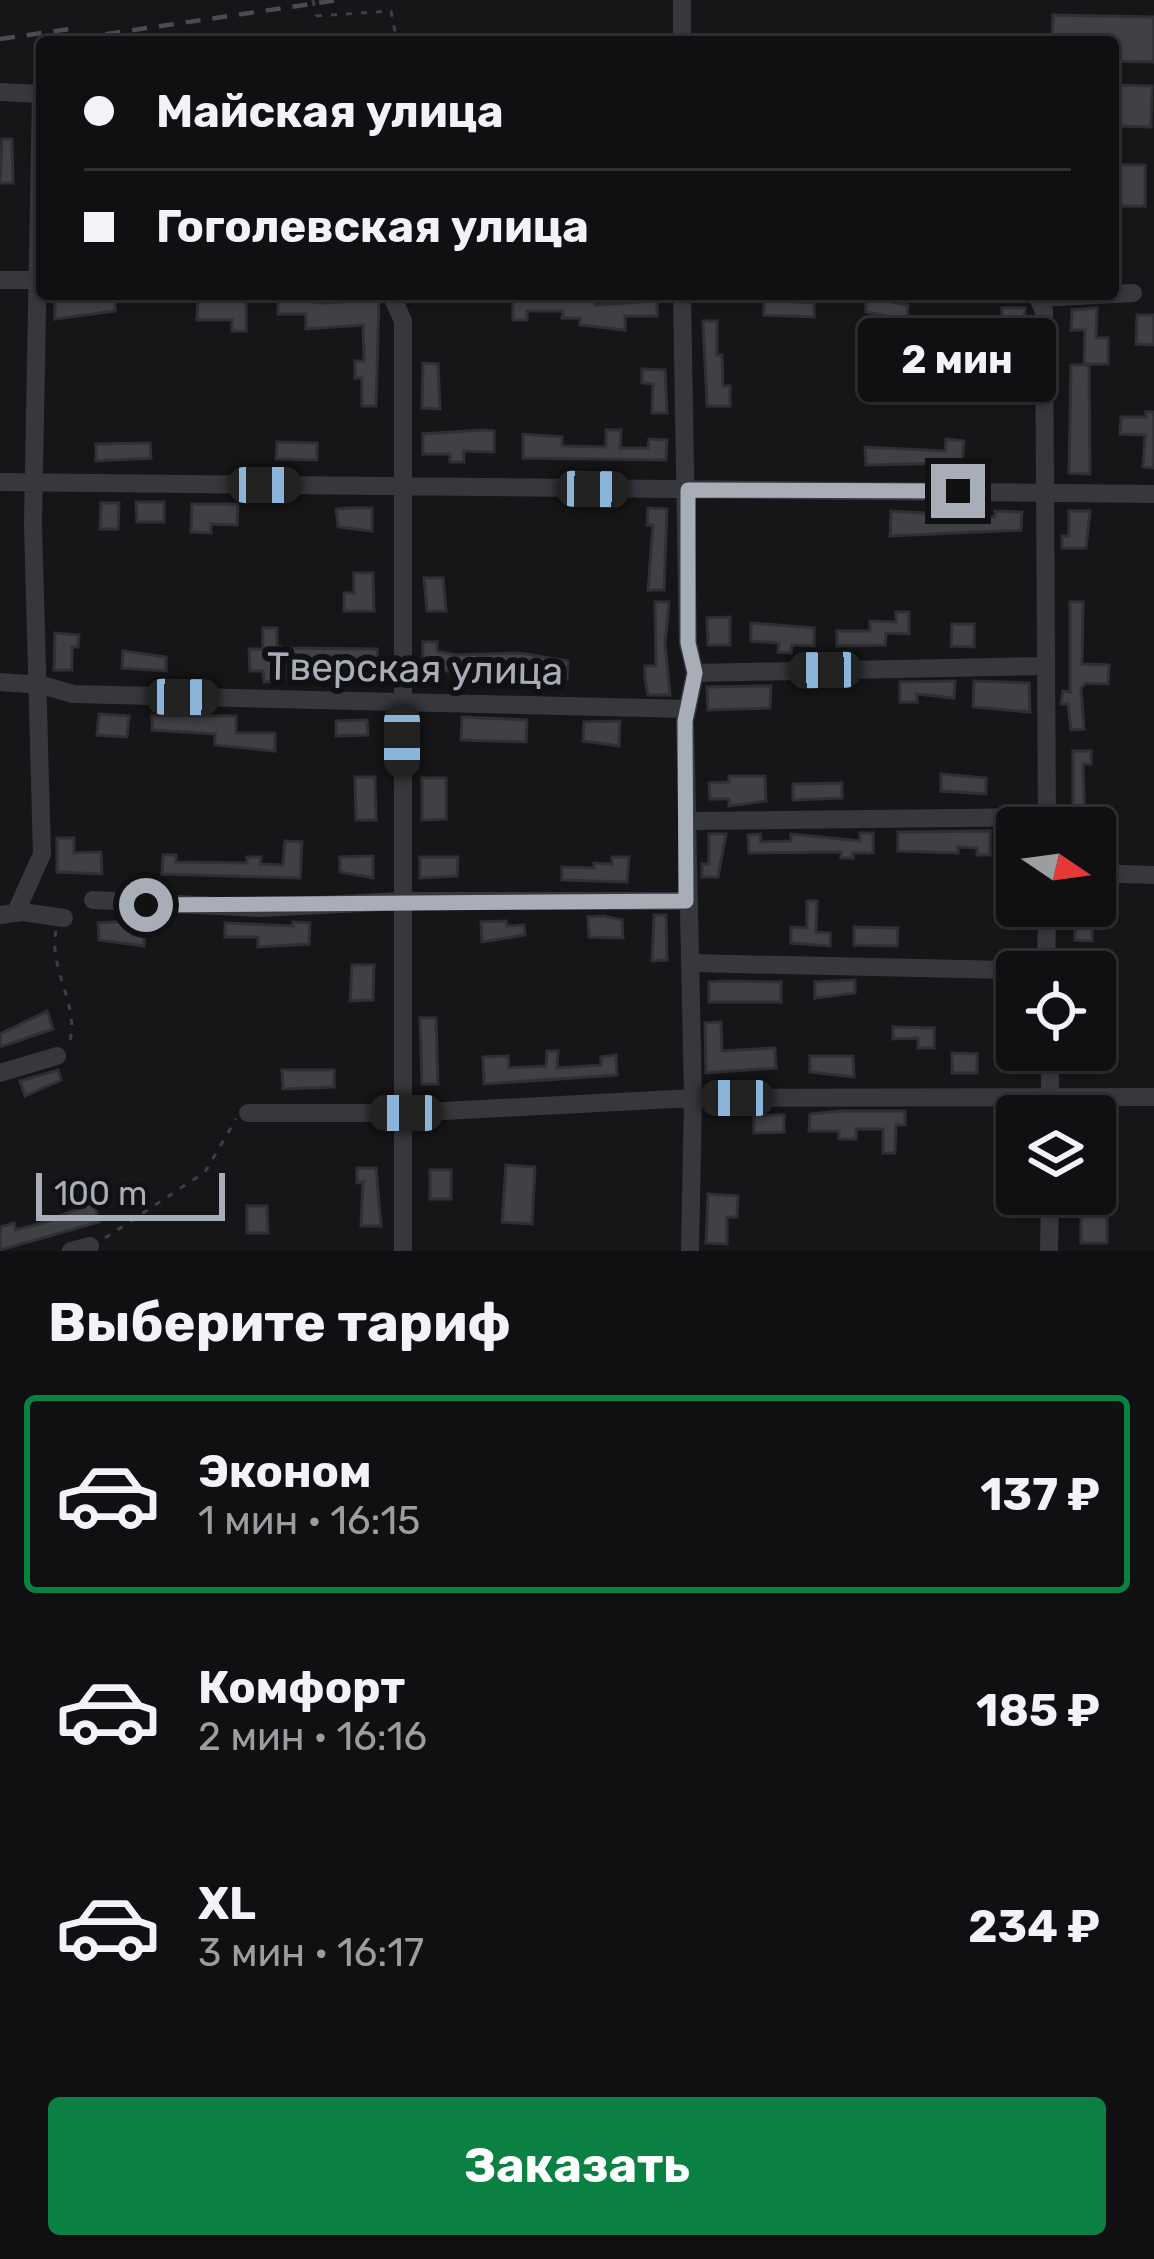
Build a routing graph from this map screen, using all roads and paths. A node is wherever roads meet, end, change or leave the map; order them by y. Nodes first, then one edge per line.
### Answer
1 (313, 0) edge
2 (682, 0) edge
3 (396, 36) edge
4 (682, 36) edge
5 (0, 92) edge
6 (36, 94) edge
7 (0, 280) edge
8 (36, 280) edge
9 (1119, 293) edge
10 (1133, 293) dead end
11 (39, 300) edge
12 (394, 300) edge
13 (682, 300) edge
14 (1037, 300) edge
15 (0, 482) edge
16 (35, 484) junction
17 (403, 486) junction
18 (688, 490) junction
19 (1048, 492) junction
20 (1154, 494) edge
21 (1043, 666) junction
22 (695, 673) junction
23 (0, 682) edge
24 (34, 684) junction
25 (402, 700) junction
26 (687, 709) junction
27 (1047, 807) edge
28 (688, 821) junction
29 (996, 822) edge
30 (1116, 873) edge
31 (1154, 875) edge
32 (93, 900) dead end
33 (401, 901) junction
34 (686, 901) junction
35 (8, 914) edge
36 (64, 918) joint
37 (690, 963) junction
38 (996, 970) edge
39 (57, 1056) joint
40 (0, 1073) edge
41 (1154, 1097) edge
42 (693, 1098) junction
43 (1116, 1100) edge
44 (996, 1105) edge
45 (248, 1113) joint
46 (406, 1113) junction
47 (1050, 1215) edge
48 (80, 1248) edge
49 (403, 1251) edge
50 (689, 1251) edge
51 (1049, 1251) edge

1 - 3 path, bridge
2 - 4 street
5 - 6 street
7 - 8 street
9 - 10 street
11 - 16 street
12 - 17 street
13 - 18 street
14 - 19 street
15 - 16 street
16 - 17 street
16 - 24 street
17 - 18 street
17 - 25 street
18 - 19 street
18 - 22 street
19 - 20 street
19 - 21 street
21 - 22 street
21 - 27 street
22 - 26 street
23 - 24 street, Тверская улица
24 - 25 street, Тверская улица
24 - 35 street
25 - 26 street, Тверская улица
25 - 33 street
26 - 28 street
28 - 29 street
28 - 34 street
30 - 31 street
32 - 33 street
33 - 34 street
33 - 46 street
34 - 37 street
35 - 36 street
36 - 39 path
37 - 38 street
37 - 42 street
39 - 40 street
41 - 43 street
42 - 44 street
42 - 46 street
42 - 50 street
45 - 46 street
45 - 48 path
46 - 49 street
47 - 51 street

